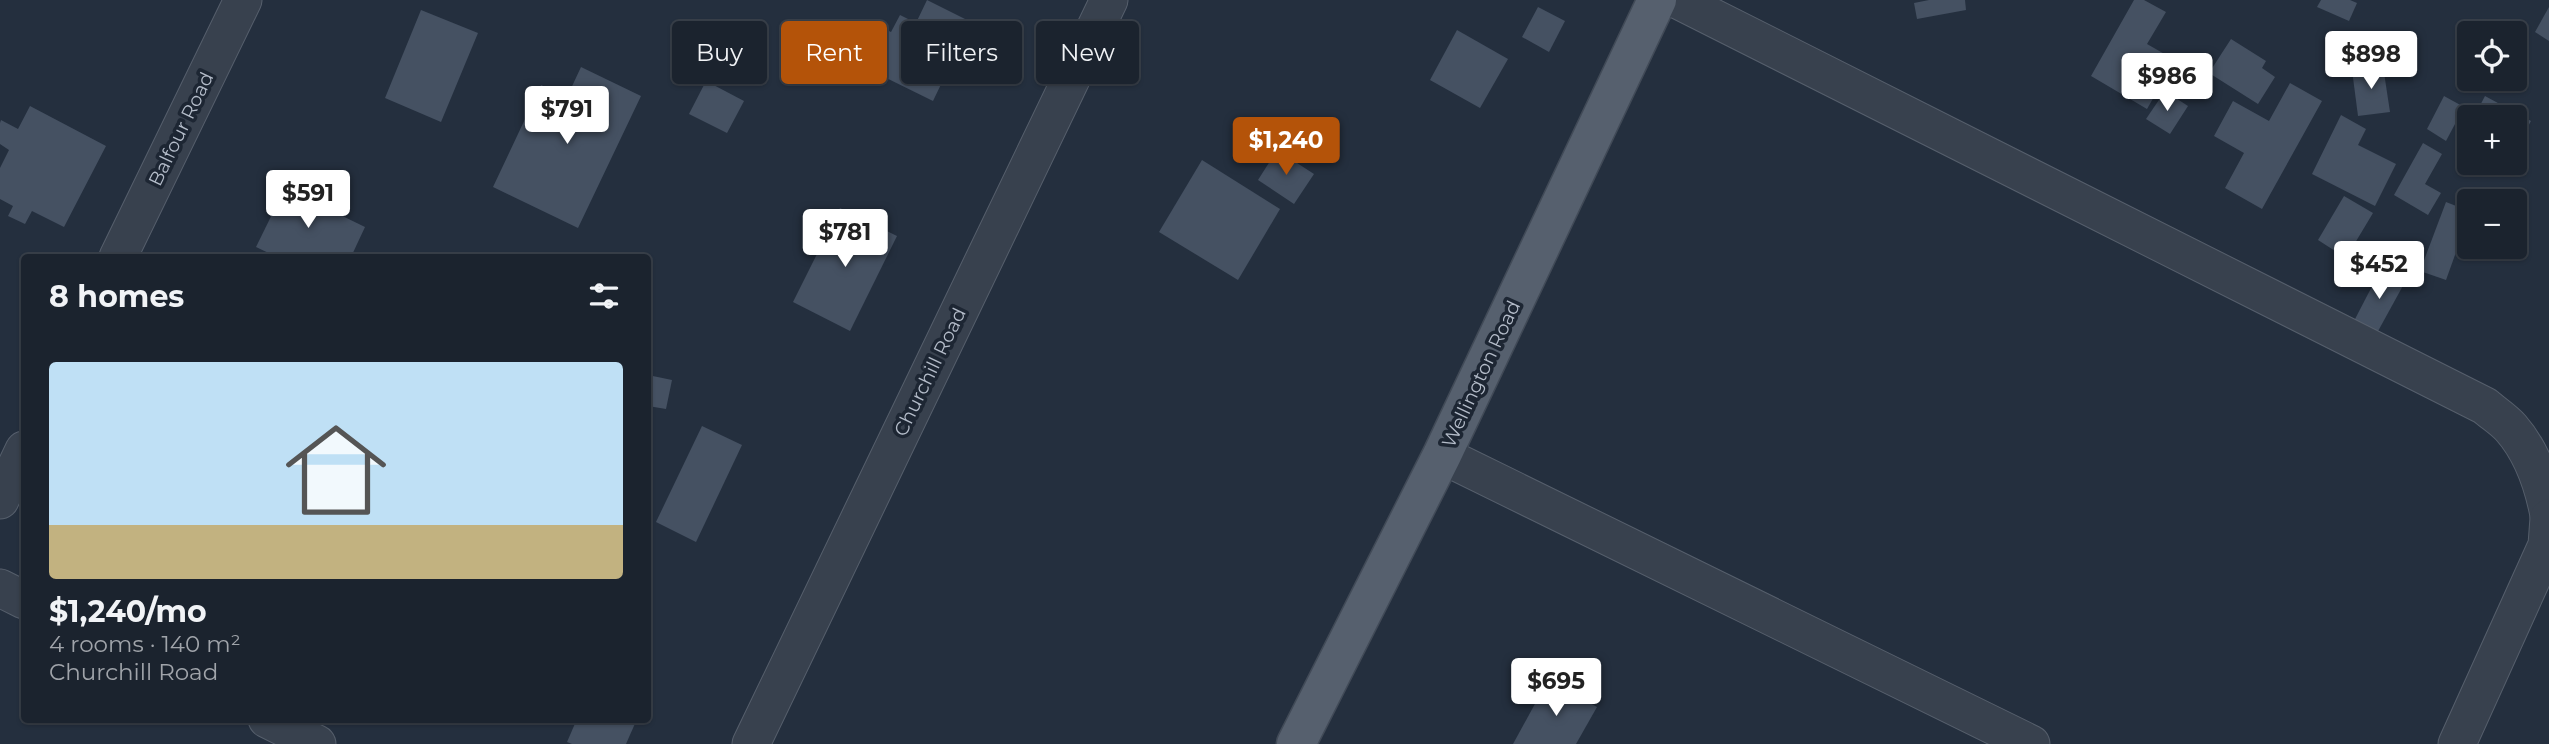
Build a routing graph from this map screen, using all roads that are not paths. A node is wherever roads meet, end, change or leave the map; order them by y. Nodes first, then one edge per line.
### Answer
1 (243, 0) edge
2 (1109, 0) edge
3 (1657, 0) edge
4 (1678, 0) edge
5 (119, 254) edge
6 (1442, 455) junction
7 (21, 456) edge
8 (0, 500) edge
9 (2549, 516) edge
10 (0, 589) edge
11 (21, 599) edge
12 (275, 723) edge
13 (317, 744) edge
14 (751, 744) edge
15 (1296, 744) edge
16 (2031, 744) edge
17 (2457, 744) edge

1 - 5 street, Balfour Road
2 - 14 street, Churchill Road
3 - 6 main road, Wellington Road
4 - 9 street
6 - 15 main road, Wellington Road
6 - 16 street
7 - 8 street
9 - 17 street
10 - 11 street
12 - 13 street

